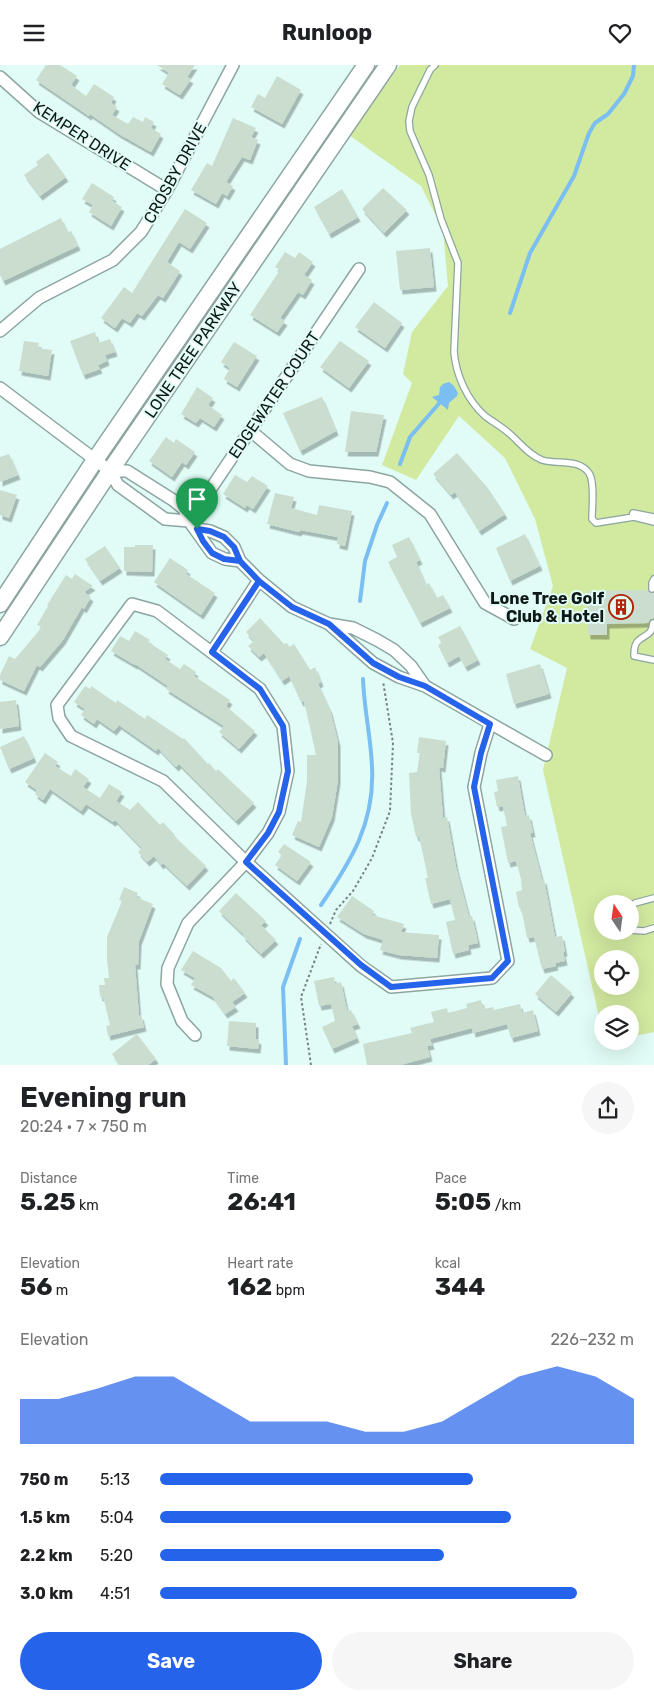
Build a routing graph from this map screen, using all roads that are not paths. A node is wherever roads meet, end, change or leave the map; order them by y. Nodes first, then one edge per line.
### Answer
1 (233, 65) edge
2 (366, 65) edge
3 (388, 65) edge
4 (436, 65) edge
5 (0, 77) edge
6 (167, 190) junction
7 (359, 269) dead end
8 (0, 331) edge
9 (0, 388) edge
10 (251, 431) junction
11 (96, 460) junction
12 (110, 471) junction
13 (632, 517) junction
14 (654, 517) edge
15 (654, 522) edge
16 (193, 525) junction
17 (240, 561) junction
18 (654, 579) edge
19 (259, 581) junction
20 (652, 589) dead end
21 (0, 604) edge
22 (514, 619) dead end
23 (653, 623) edge
24 (329, 624) junction
25 (0, 637) edge
26 (212, 652) junction
27 (654, 660) edge
28 (425, 686) junction
29 (490, 724) junction
30 (546, 755) dead end
31 (246, 862) junction
32 (654, 898) edge
33 (639, 902) edge
34 (654, 928) edge
35 (639, 930) edge
36 (195, 1035) dead end

1 - 6 street, CROSBY DRIVE
2 - 11 street, LONE TREE PARKWAY
3 - 12 street, LONE TREE PARKWAY
4 - 13 lane
5 - 6 street, KEMPER DRIVE
6 - 8 street, CROSBY DRIVE
7 - 10 street, EDGEWATER COURT
9 - 11 street
10 - 16 street, EDGEWATER COURT
10 - 22 street
11 - 12 street
11 - 21 street, LONE TREE PARKWAY
12 - 16 street
12 - 16 street
12 - 25 street, LONE TREE PARKWAY
13 - 14 lane
13 - 15 lane
16 - 17 street
16 - 17 street
17 - 19 street
18 - 20 lane
19 - 24 street
19 - 26 street
23 - 27 lane
24 - 28 street
24 - 28 street
26 - 31 street
26 - 31 street
28 - 29 street
29 - 30 street
29 - 31 street
31 - 36 street
32 - 33 lane
34 - 35 lane

